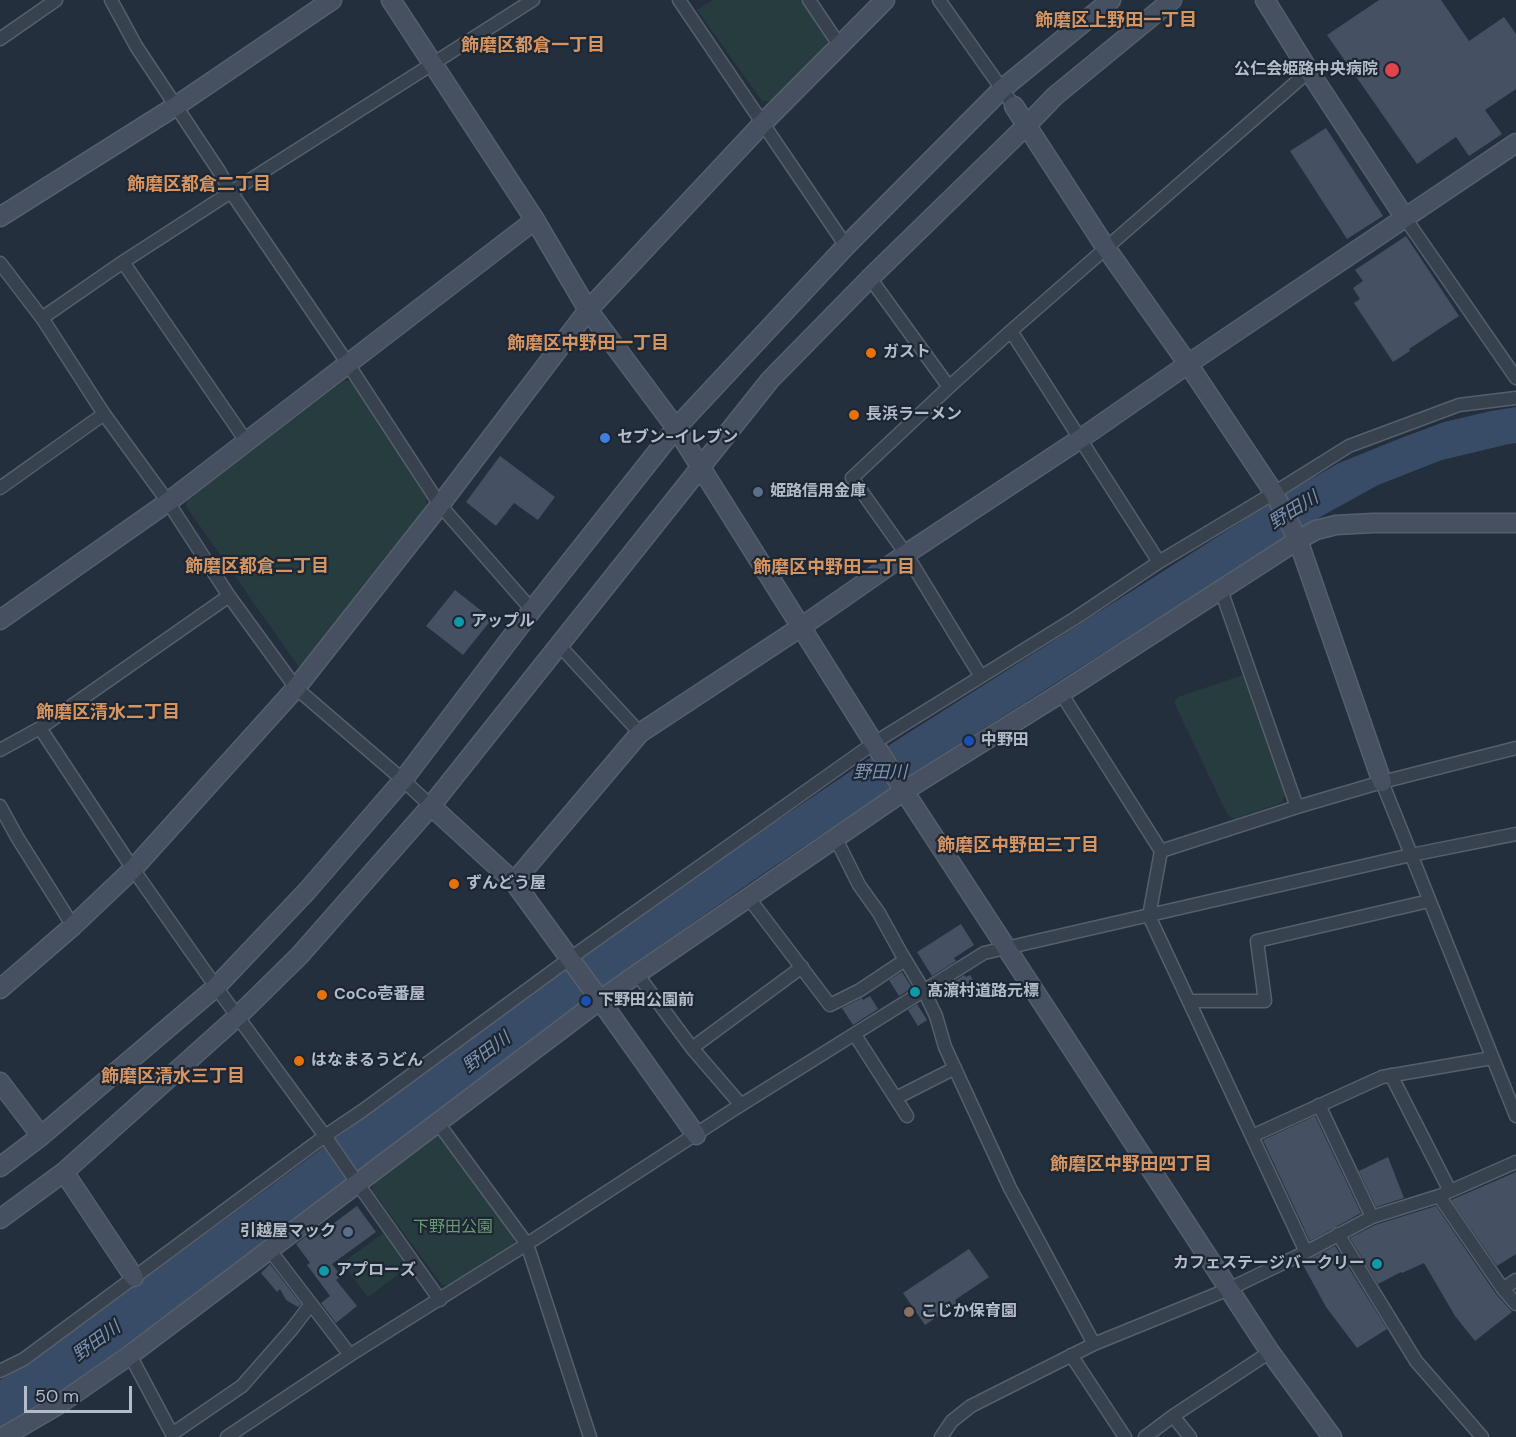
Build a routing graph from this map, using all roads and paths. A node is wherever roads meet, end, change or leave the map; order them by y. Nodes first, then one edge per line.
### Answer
1 (56, 0) edge
2 (111, 0) edge
3 (332, 0) edge
4 (391, 0) edge
5 (533, 0) edge
6 (679, 0) edge
7 (809, 0) edge
8 (885, 0) edge
9 (939, 0) edge
10 (1111, 0) edge
11 (1172, 0) edge
12 (1265, 0) edge
13 (0, 39) edge
14 (840, 46) junction
15 (432, 64) junction
16 (1309, 71) junction
17 (1002, 89) junction
18 (176, 106) junction
19 (1014, 106) joint
20 (763, 123) junction
21 (1027, 125) junction
22 (1516, 143) edge
23 (231, 192) junction
24 (0, 217) edge
25 (1406, 218) junction
26 (535, 220) junction
27 (846, 246) junction
28 (1106, 248) junction
29 (123, 262) junction
30 (0, 263) edge
31 (870, 278) junction
32 (588, 310) junction
33 (42, 318) junction
34 (1011, 331) junction
35 (348, 364) junction
36 (1188, 364) junction
37 (1516, 378) edge
38 (949, 387) junction
39 (1516, 398) edge
40 (104, 414) junction
41 (676, 428) junction
42 (1080, 439) junction
43 (246, 441) junction
44 (700, 467) junction
45 (0, 488) edge
46 (1274, 494) junction
47 (168, 502) junction
48 (440, 505) junction
49 (1516, 523) edge
50 (1298, 540) junction
51 (906, 554) junction
52 (1159, 562) junction
53 (1221, 590) junction
54 (230, 596) junction
55 (532, 610) junction
56 (0, 620) edge
57 (801, 627) junction
58 (559, 645) junction
59 (980, 675) junction
60 (296, 688) junction
61 (1061, 693) junction
62 (40, 728) junction
63 (640, 733) junction
64 (874, 743) junction
65 (1516, 748) edge
66 (0, 750) edge
67 (403, 780) junction
68 (1382, 782) junction
69 (904, 791) junction
70 (0, 806) edge
71 (431, 806) junction
72 (1297, 807) junction
73 (1516, 834) edge
74 (835, 837) junction
75 (1161, 851) junction
76 (1411, 855) junction
77 (134, 869) junction
78 (514, 882) junction
79 (748, 897) junction
80 (1429, 901) junction
81 (1149, 916) junction
82 (73, 926) junction
83 (1007, 949) junction
84 (569, 958) junction
85 (905, 960) junction
86 (801, 967) junction
87 (637, 974) junction
88 (216, 987) junction
89 (0, 989) edge
90 (924, 991) junction
91 (600, 1000) junction
92 (1189, 1001) junction
93 (238, 1016) junction
94 (855, 1035) junction
95 (692, 1048) junction
96 (1492, 1058) junction
97 (955, 1068) junction
98 (1390, 1076) junction
99 (0, 1082) edge
100 (896, 1098) junction
101 (741, 1105) junction
102 (1319, 1105) junction
103 (907, 1116) dead end
104 (1516, 1116) edge
105 (438, 1123) junction
106 (696, 1134) junction
107 (325, 1136) junction
108 (1252, 1136) junction
109 (41, 1137) junction
110 (1516, 1162) edge
111 (0, 1167) edge
112 (64, 1172) junction
113 (358, 1184) junction
114 (1444, 1193) junction
115 (1372, 1216) junction
116 (0, 1219) edge
117 (1338, 1234) junction
118 (527, 1244) junction
119 (269, 1250) junction
120 (1306, 1252) junction
121 (134, 1277) junction
122 (1516, 1280) edge
123 (1229, 1289) junction
124 (1503, 1289) junction
125 (440, 1300) junction
126 (311, 1304) junction
127 (1516, 1304) edge
128 (1094, 1344) junction
129 (1270, 1352) junction
130 (130, 1355) junction
131 (350, 1355) junction
132 (1071, 1355) junction
133 (0, 1371) edge
134 (1173, 1416) junction
135 (172, 1435) edge
136 (3, 1437) edge
137 (227, 1437) edge
138 (590, 1437) edge
139 (941, 1437) edge
140 (1125, 1437) edge
141 (1145, 1437) edge
142 (1190, 1437) edge
143 (1332, 1437) edge
144 (1482, 1437) edge

1 - 13 street
2 - 18 street
3 - 18 street
4 - 15 street
5 - 15 street
6 - 20 street
7 - 14 street
8 - 14 street
9 - 17 street
10 - 17 street
11 - 21 street
12 - 16 street
14 - 20 street
15 - 23 street
15 - 26 street
16 - 25 street
16 - 28 street
17 - 19 street
17 - 27 street
18 - 23 street
18 - 24 street
19 - 21 street
20 - 27 street
20 - 32 street
21 - 28 street
21 - 31 street
22 - 25 street
23 - 29 street
23 - 35 street
25 - 36 street
25 - 37 street
26 - 32 street
26 - 35 street
27 - 41 street
28 - 34 street
28 - 36 street
29 - 33 street
29 - 43 street
30 - 33 street
31 - 38 street
31 - 44 street
32 - 41 street
32 - 48 street
33 - 40 street
34 - 38 street
34 - 42 street
35 - 43 street
35 - 48 street
36 - 42 street
36 - 46 street
38 - 51 street
39 - 46 street
40 - 45 street
40 - 47 street
41 - 44 street
41 - 55 street
42 - 51 street
42 - 52 street
43 - 47 street
44 - 57 street
44 - 58 street
46 - 50 street
46 - 52 street
47 - 54 street
47 - 56 street
48 - 55 street
48 - 60 street
49 - 50 street
50 - 53 street
50 - 68 street
51 - 57 street
51 - 59 street
52 - 59 street
53 - 61 street
53 - 72 street
54 - 60 street
54 - 62 street
55 - 67 street
57 - 63 street
57 - 64 street
58 - 63 street
58 - 71 street
59 - 64 street
60 - 67 street
60 - 77 street
61 - 69 street
61 - 75 street
62 - 66 street
62 - 77 street
63 - 78 street
64 - 69 street
64 - 84 street
65 - 68 street
67 - 71 street
67 - 88 street
68 - 72 street
68 - 76 street
69 - 74 street
69 - 83 street
70 - 82 street
71 - 78 street
71 - 93 street
72 - 75 street
73 - 76 street
74 - 79 street
74 - 85 street
75 - 81 street
76 - 80 street
76 - 81 street
77 - 82 street
77 - 88 street
78 - 84 street
79 - 86 street
79 - 87 street
80 - 92 street
80 - 96 street
81 - 83 street
81 - 92 street
82 - 89 street
83 - 90 street
83 - 123 street
84 - 91 street
84 - 107 street
85 - 86 street
85 - 90 street
86 - 95 street
87 - 91 street
87 - 95 street
88 - 93 street
88 - 109 street
90 - 94 street
90 - 97 street
91 - 105 street
91 - 106 street
92 - 108 street
93 - 107 street
93 - 112 street
94 - 100 street
94 - 101 street
95 - 101 street
96 - 98 street
96 - 104 street
97 - 100 street
97 - 128 street
98 - 102 street
98 - 114 street
99 - 109 street
100 - 103 street
101 - 106 street
102 - 108 street
102 - 115 street
105 - 113 street
105 - 118 street
106 - 118 street
107 - 113 street
107 - 121 street
108 - 120 street
109 - 111 street
110 - 114 street
112 - 116 street
112 - 121 street
113 - 119 street
113 - 125 street
114 - 115 street
114 - 124 street
115 - 117 street
117 - 120 street
117 - 144 street
118 - 125 street
118 - 138 street
119 - 126 street
119 - 130 street
120 - 123 street
121 - 133 street
122 - 124 street
123 - 128 street
123 - 129 street
124 - 127 street
125 - 131 street
126 - 131 street
126 - 135 street
128 - 132 street
129 - 134 street
129 - 143 street
130 - 135 street
130 - 136 street
131 - 137 street
132 - 139 street
132 - 140 street
134 - 141 street
134 - 142 street

